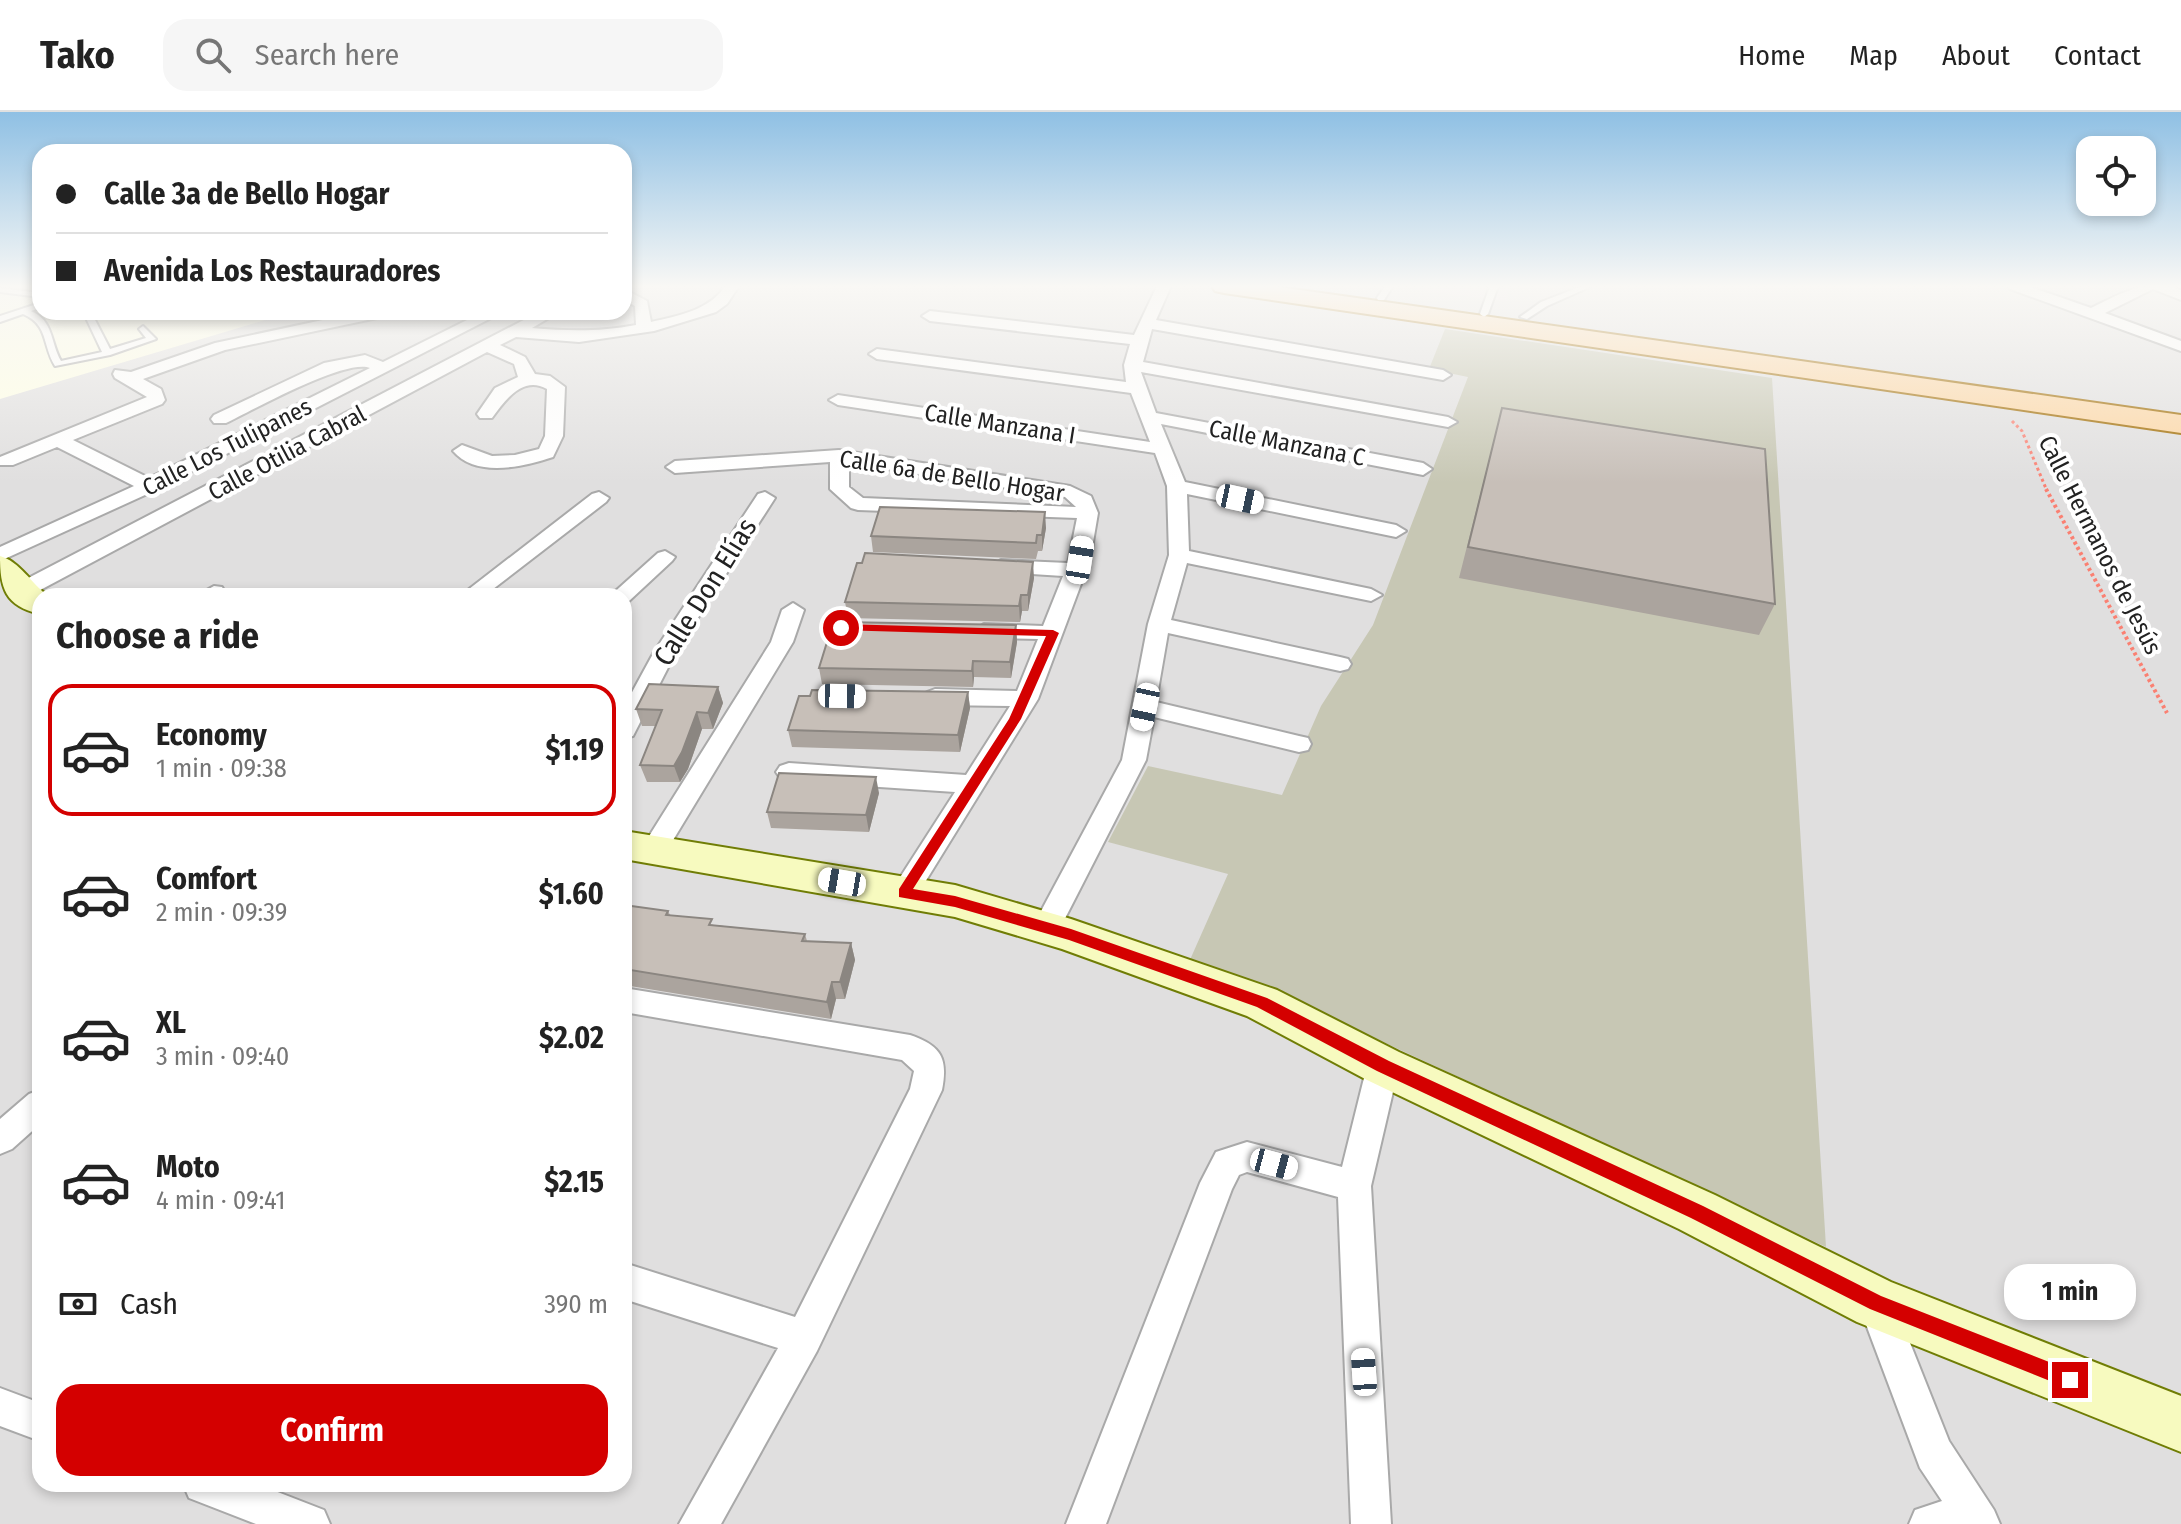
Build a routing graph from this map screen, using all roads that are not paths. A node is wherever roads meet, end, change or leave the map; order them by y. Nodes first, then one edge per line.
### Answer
1 (54, 352) edge
2 (111, 352) edge
3 (202, 352) edge
4 (416, 352) edge
5 (479, 352) edge
6 (504, 352) edge
7 (1136, 352) edge
8 (1282, 352) edge
9 (1677, 352) edge
10 (1773, 352) edge
11 (107, 353) joint
12 (877, 354) dead end
13 (1132, 365) junction
14 (384, 368) junction
15 (1443, 375) dead end
16 (527, 379) junction
17 (1135, 388) junction
18 (838, 400) dead end
19 (2181, 409) edge
20 (486, 414) dead end
21 (1150, 417) junction
22 (220, 419) dead end
23 (1448, 422) dead end
24 (2181, 424) edge
25 (58, 440) junction
26 (1162, 449) junction
27 (462, 451) dead end
28 (839, 456) junction
29 (6, 461) dead end
30 (675, 467) dead end
31 (1423, 469) dead end
32 (149, 486) junction
33 (1177, 486) junction
34 (599, 498) dead end
35 (765, 498) dead end
36 (1086, 506) junction
37 (1396, 531) dead end
38 (0, 555) edge
39 (1179, 555) junction
40 (665, 557) dead end
41 (0, 565) edge
42 (985, 566) edge
43 (1077, 570) junction
44 (49, 588) edge
45 (481, 588) edge
46 (630, 588) edge
47 (1371, 595) dead end
48 (31, 598) edge
49 (793, 610) dead end
50 (1159, 624) junction
51 (962, 631) edge
52 (1053, 633) junction
53 (1340, 664) dead end
54 (918, 697) edge
55 (1026, 699) junction
56 (1145, 707) junction
57 (632, 715) edge
58 (1299, 744) dead end
59 (789, 772) edge
60 (973, 784) junction
61 (640, 847) edge
62 (904, 893) junction
63 (1046, 928) junction
64 (632, 1001) edge
65 (1383, 1066) junction
66 (32, 1111) edge
67 (0, 1139) edge
68 (1354, 1186) junction
69 (632, 1284) edge
70 (1876, 1303) junction
71 (804, 1338) junction
72 (0, 1407) edge
73 (32, 1419) edge
74 (2181, 1424) edge
75 (224, 1492) edge
76 (1977, 1520) edge
77 (310, 1524) edge
78 (699, 1524) edge
79 (1086, 1524) edge
80 (1371, 1524) edge
81 (1929, 1524) edge

1 - 11 lane
2 - 11 lane
3 - 25 street
4 - 14 street, Calle Los Tulipanes
5 - 44 street, Calle Otilia Cabral
6 - 16 street
7 - 13 street
8 - 15 street
9 - 24 main road
10 - 19 main road
12 - 17 street
13 - 17 street
13 - 23 street
14 - 22 street
14 - 32 street, Calle Los Tulipanes
16 - 20 street
16 - 27 street
17 - 21 street
18 - 26 street, Calle Manzana I
21 - 26 street
21 - 31 street, Calle Manzana C
25 - 29 street
25 - 32 street
26 - 33 street
28 - 30 street, Calle 6a de Bello Hogar
28 - 36 street, Calle 6a de Bello Hogar
28 - 36 street
32 - 38 street, Calle Los Tulipanes
33 - 37 street
33 - 39 street
34 - 45 street
35 - 57 street, Calle Don Elías
36 - 43 street
39 - 47 street
39 - 50 street
40 - 46 street
41 - 48 street
42 - 43 street
43 - 52 street
49 - 61 street
50 - 53 street
50 - 56 street
51 - 52 street
52 - 55 street
54 - 55 street
55 - 60 street
56 - 58 street
56 - 63 street
59 - 60 street
60 - 62 street
61 - 62 street
62 - 63 street
63 - 65 street
64 - 71 street
65 - 68 street
65 - 70 street
66 - 67 street
68 - 79 street
68 - 80 street
69 - 71 street
70 - 74 street
70 - 76 street
71 - 78 street
72 - 73 street
75 - 77 street
76 - 81 street

